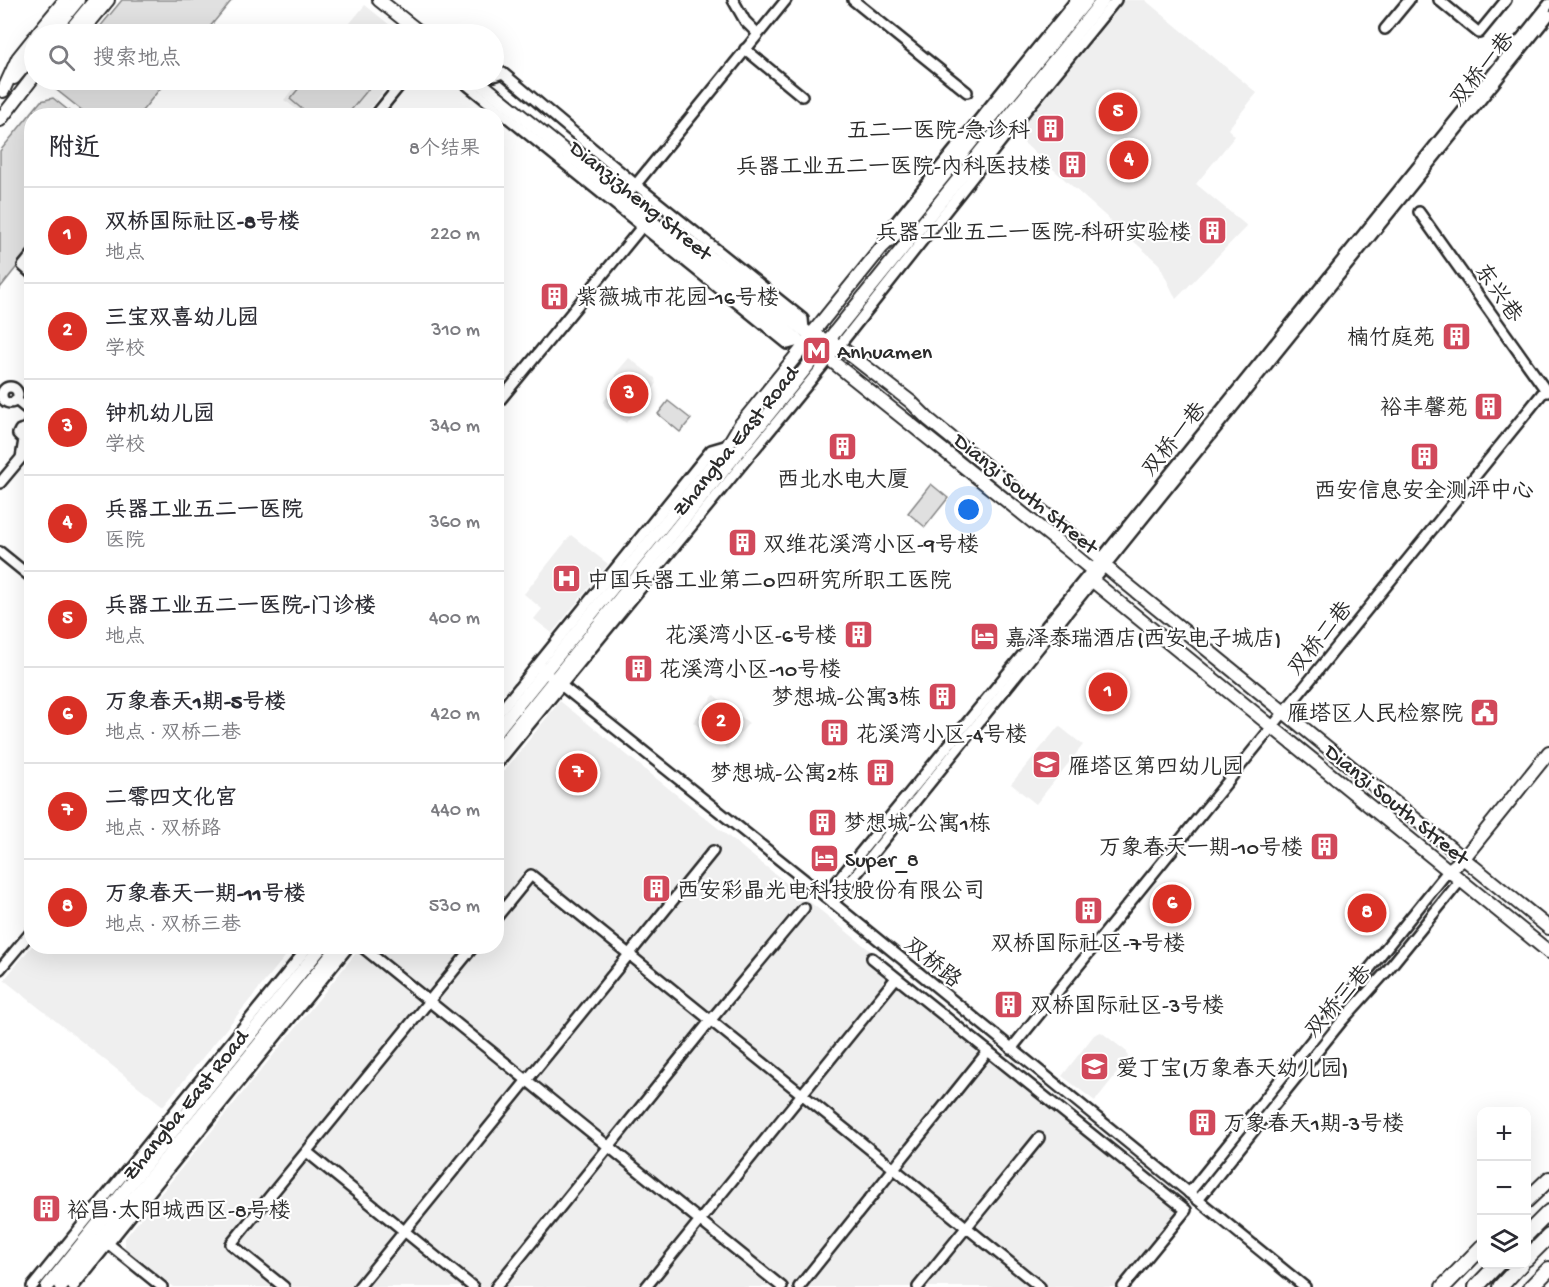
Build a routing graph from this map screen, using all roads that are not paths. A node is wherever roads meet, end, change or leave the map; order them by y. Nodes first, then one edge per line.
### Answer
1 (65, 0) edge
2 (78, 0) edge
3 (94, 0) edge
4 (108, 0) edge
5 (380, 0) edge
6 (391, 0) edge
7 (733, 0) edge
8 (786, 0) edge
9 (853, 0) edge
10 (1076, 0) edge
11 (1087, 0) edge
12 (1103, 0) edge
13 (1116, 0) edge
14 (1409, 0) edge
15 (1439, 0) edge
16 (1506, 0) edge
17 (1549, 4) edge
18 (1549, 15) edge
19 (46, 24) edge
20 (58, 24) edge
21 (75, 24) edge
22 (88, 24) edge
23 (410, 24) edge
24 (421, 24) edge
25 (1385, 29) dead end
26 (758, 34) junction
27 (745, 49) junction
28 (24, 51) edge
29 (1060, 61) junction
30 (24, 66) edge
31 (504, 74) edge
32 (24, 89) edge
33 (28, 90) edge
34 (396, 90) edge
35 (474, 90) edge
36 (491, 90) edge
37 (502, 90) edge
38 (1, 92) edge
39 (967, 92) dead end
40 (802, 96) dead end
41 (16, 100) junction
42 (381, 108) edge
43 (497, 108) edge
44 (504, 113) edge
45 (0, 120) edge
46 (629, 192) junction
47 (1419, 212) dead end
48 (645, 223) junction
49 (882, 248) junction
50 (805, 338) junction
51 (834, 343) junction
52 (824, 355) junction
53 (1547, 392) edge
54 (504, 395) edge
55 (16, 400) junction
56 (3, 406) edge
57 (24, 407) edge
58 (24, 429) edge
59 (24, 440) edge
60 (24, 440) edge
61 (0, 483) edge
62 (0, 552) edge
63 (1103, 562) junction
64 (1091, 569) junction
65 (24, 572) edge
66 (1094, 582) junction
67 (550, 676) junction
68 (504, 710) edge
69 (1283, 712) junction
70 (504, 724) edge
71 (1271, 727) junction
72 (504, 741) edge
73 (504, 752) edge
74 (1549, 752) edge
75 (1549, 764) edge
76 (713, 851) dead end
77 (1466, 861) junction
78 (1448, 871) junction
79 (1460, 881) junction
80 (825, 896) junction
81 (833, 903) junction
82 (504, 908) edge
83 (804, 908) dead end
84 (1549, 928) edge
85 (24, 940) edge
86 (1549, 952) edge
87 (303, 954) edge
88 (316, 954) edge
89 (332, 954) edge
90 (342, 954) edge
91 (372, 954) edge
92 (467, 954) edge
93 (628, 954) junction
94 (872, 958) dead end
95 (0, 969) edge
96 (896, 978) junction
97 (429, 1001) junction
98 (710, 1021) junction
99 (1011, 1049) junction
100 (988, 1051) junction
101 (526, 1080) junction
102 (802, 1094) junction
103 (1039, 1138) dead end
104 (609, 1147) junction
105 (307, 1152) junction
106 (895, 1168) junction
107 (1549, 1179) edge
108 (1189, 1193) junction
109 (1531, 1197) edge
110 (1198, 1200) junction
111 (1549, 1212) edge
112 (700, 1221) junction
113 (966, 1227) junction
114 (1531, 1230) edge
115 (405, 1231) junction
116 (1549, 1236) edge
117 (101, 1238) junction
118 (1477, 1251) edge
119 (1531, 1255) edge
120 (1493, 1269) edge
121 (1516, 1269) edge
122 (1549, 1269) edge
123 (32, 1287) edge
124 (47, 1287) edge
125 (61, 1287) edge
126 (73, 1287) edge
127 (162, 1287) edge
128 (284, 1287) edge
129 (359, 1287) edge
130 (473, 1287) edge
131 (496, 1287) edge
132 (646, 1287) edge
133 (782, 1287) edge
134 (799, 1287) edge
135 (918, 1287) edge
136 (1040, 1287) edge
137 (1123, 1287) edge
138 (1305, 1287) edge
139 (1443, 1287) edge
140 (1476, 1287) edge
141 (1500, 1287) edge
142 (1532, 1287) edge

1 - 19 main road
2 - 20 main road
3 - 21 main road
4 - 22 main road
5 - 23 main road
6 - 24 main road
7 - 26 street
8 - 26 street
9 - 39 street
10 - 49 street, Zhangba East Road
11 - 49 main road, Zhangba East Road
12 - 29 main road, Zhangba East Road
13 - 29 street, Zhangba East Road
14 - 25 street
15 - 16 street
17 - 63 street, 双桥一巷
18 - 63 street, 双桥一巷
26 - 27 street
27 - 40 street
27 - 46 street
28 - 38 main road
29 - 51 main road, Zhangba East Road
30 - 38 main road
31 - 46 street, Dianzizheng Street
32 - 41 main road
33 - 41 main road
34 - 42 street
35 - 43 street, Dianzizheng Street
36 - 46 main road, Dianzizheng Street
37 - 46 main road, Dianzizheng Street
41 - 45 main road
44 - 48 street, Dianzizheng Street
46 - 48 main road, Dianzizheng Street
46 - 50 main road, Dianzizheng Street
47 - 53 street, 东兴巷
48 - 50 main road, Dianzizheng Street
48 - 54 street
49 - 50 main road, Zhangba East Road
50 - 51 main road, Dianzizheng Street
50 - 52 main road, Dianzi South Street
50 - 67 main road, Zhangba East Road
51 - 52 main road, Zhangba East Road
51 - 63 main road, Dianzi South Street
52 - 64 main road, Dianzi South Street
52 - 67 main road, Zhangba East Road
53 - 69 street, 双桥二巷
55 - 56 street
55 - 56 street
55 - 57 street
58 - 59 street
60 - 61 street
62 - 65 street
63 - 64 street, 双桥一巷
63 - 66 street, 双桥一巷
63 - 69 main road, Dianzi South Street
64 - 66 main road, Dianzi South Street
64 - 80 street, 双桥一巷
66 - 71 main road, Dianzi South Street
66 - 81 street, 双桥一巷
67 - 68 street, Zhangba East Road
67 - 70 main road, Zhangba East Road
67 - 72 main road, Zhangba East Road
67 - 73 street, Zhangba East Road
67 - 80 street, 双桥路
69 - 71 street, 双桥二巷
69 - 77 main road, Dianzi South Street
71 - 78 main road, Dianzi South Street
71 - 99 street, 双桥二巷
74 - 77 main road
75 - 77 main road
76 - 93 street
77 - 78 main road
77 - 79 main road
77 - 84 main road, Dianzi South Street
78 - 79 main road, Dianzi South Street
78 - 108 street, 双桥三巷
79 - 86 main road, Dianzi South Street
79 - 110 street, 双桥三巷
80 - 81 street, 双桥路
81 - 99 street, 双桥路
82 - 93 street
83 - 98 street
85 - 95 street
87 - 123 street, Zhangba East Road
88 - 117 main road, Zhangba East Road
89 - 117 main road, Zhangba East Road
90 - 117 street, Zhangba East Road
91 - 97 street
92 - 97 street
93 - 98 street
93 - 101 street
94 - 96 street
96 - 100 street
96 - 102 street
97 - 101 street
97 - 105 street
98 - 102 street
98 - 104 street
99 - 108 street, 双桥路
100 - 106 street
100 - 137 street
101 - 104 street
101 - 115 street
102 - 106 street
102 - 112 street
103 - 113 street
104 - 112 street
104 - 131 street
105 - 115 street
105 - 128 street
106 - 113 street
106 - 134 street
107 - 109 highway
108 - 110 street, 双桥路
110 - 138 street, 双桥路
111 - 114 highway
112 - 132 street
112 - 133 street
113 - 135 street
113 - 136 street
115 - 129 street
115 - 130 street
116 - 119 highway
117 - 124 main road, Zhangba East Road
117 - 125 main road, Zhangba East Road
117 - 126 street, Zhangba East Road
117 - 127 street
118 - 139 highway
120 - 140 highway
121 - 141 highway
122 - 142 highway

